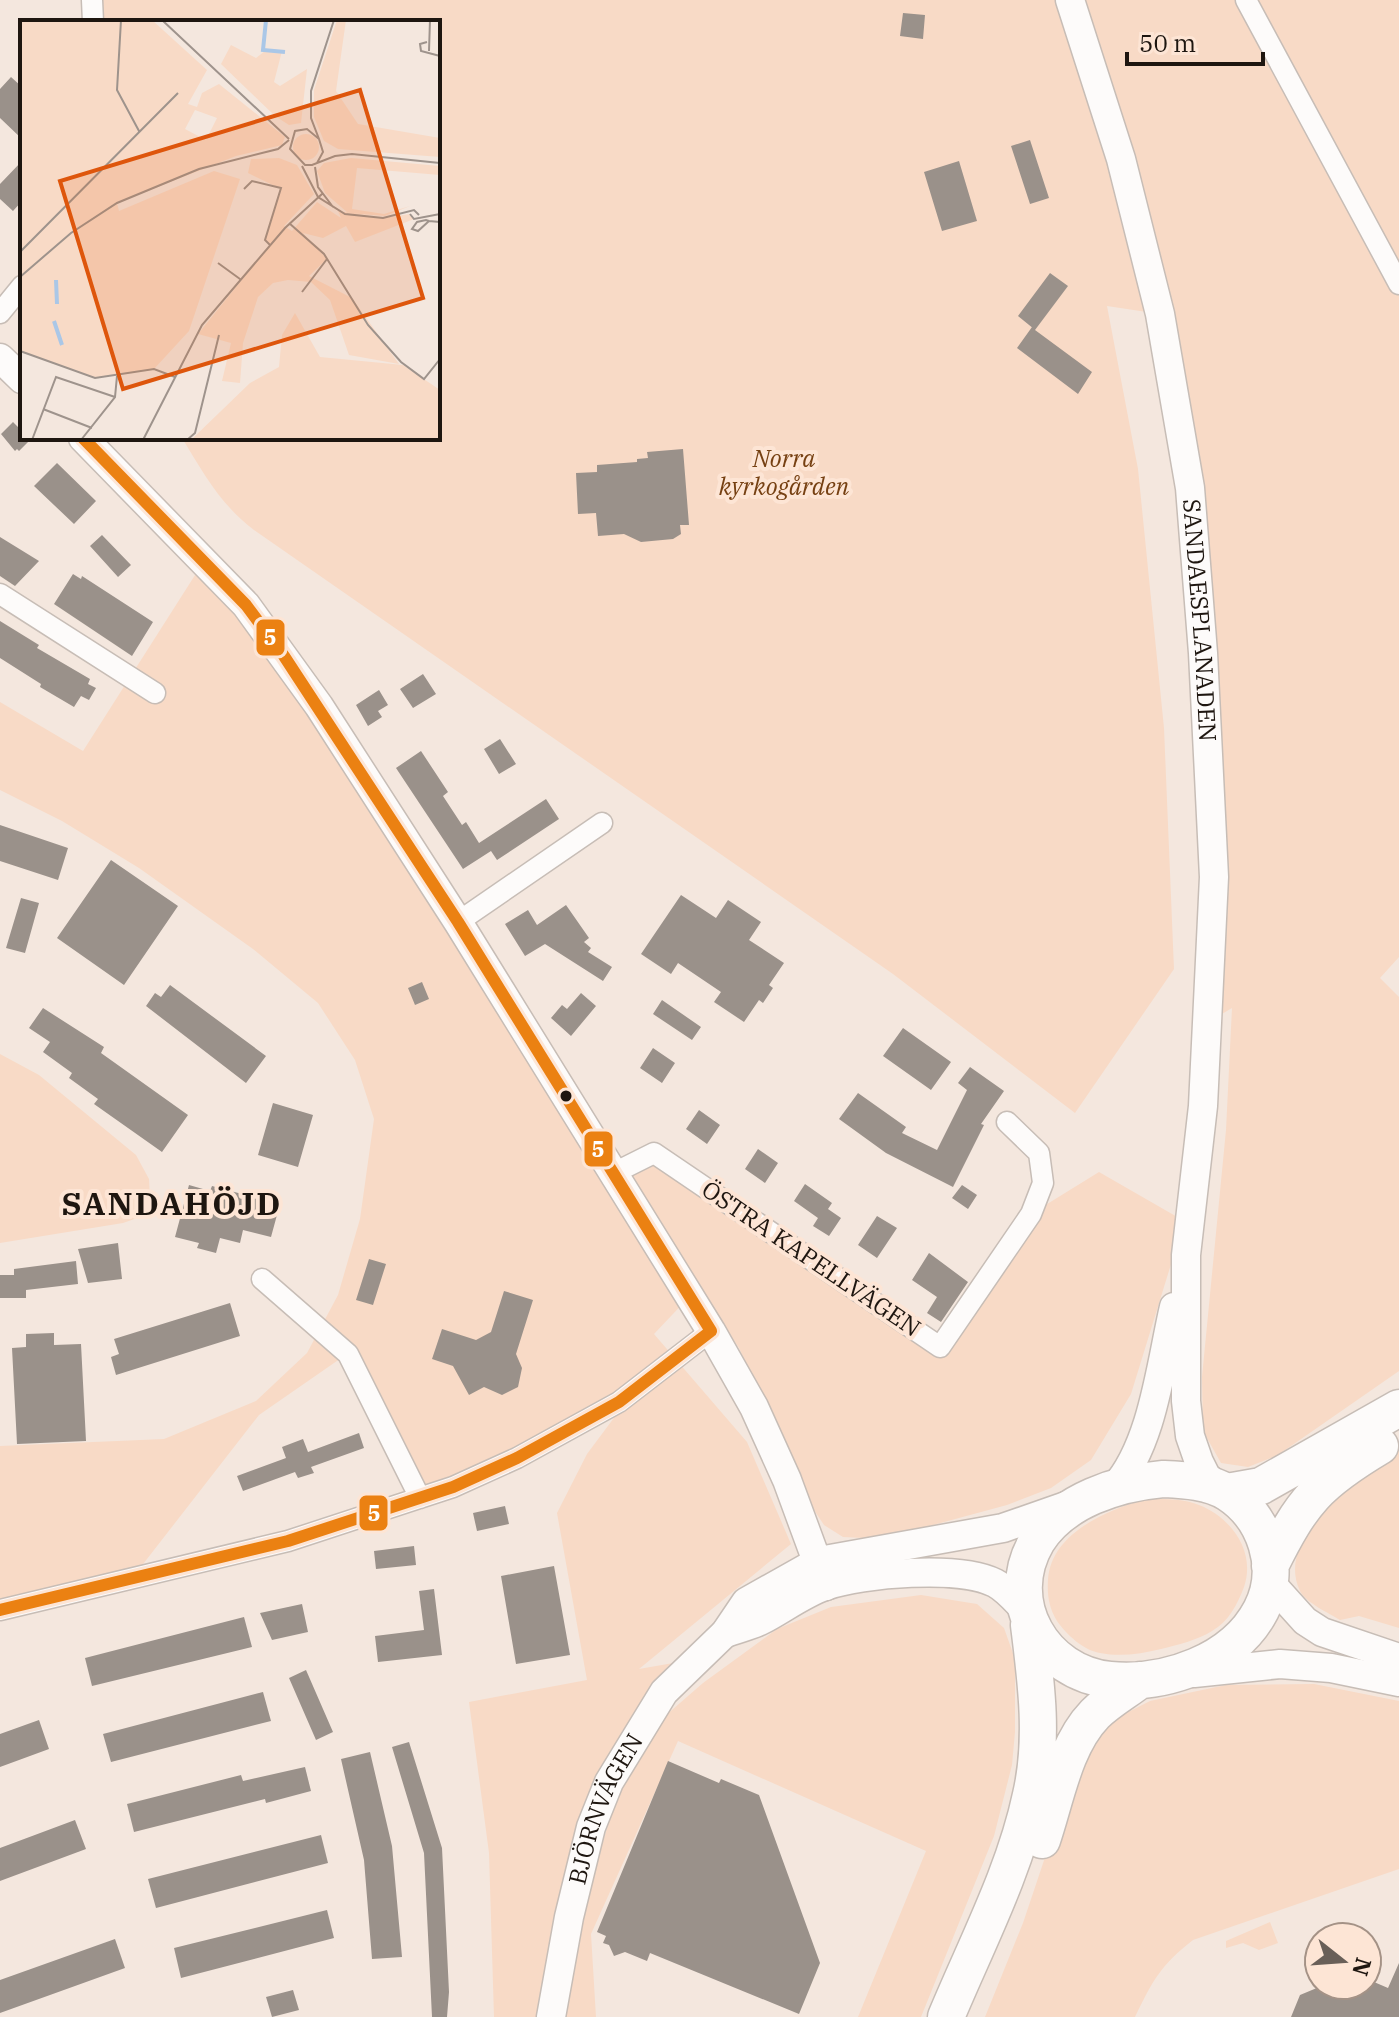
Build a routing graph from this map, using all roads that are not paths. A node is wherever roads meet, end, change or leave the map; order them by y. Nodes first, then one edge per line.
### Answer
1 (92, 0) edge
2 (1070, 0) edge
3 (1246, 0) edge
4 (93, 20) edge
5 (1399, 284) edge
6 (20, 288) edge
7 (0, 313) edge
8 (0, 358) edge
9 (20, 377) edge
10 (85, 440) edge
11 (0, 594) edge
12 (155, 693) dead end
13 (602, 823) dead end
14 (458, 922) junction
15 (1007, 1122) dead end
16 (614, 1173) junction
17 (1186, 1255) junction
18 (262, 1279) dead end
19 (711, 1331) junction
20 (1399, 1408) edge
21 (1399, 1434) edge
22 (1223, 1490) junction
23 (1103, 1492) junction
24 (420, 1498) junction
25 (823, 1573) junction
26 (1270, 1574) junction
27 (0, 1610) edge
28 (1028, 1616) junction
29 (1399, 1658) edge
30 (1155, 1678) junction
31 (1399, 1682) edge
32 (551, 2017) edge
33 (946, 2017) edge
34 (973, 2017) edge

1 - 4 street
2 - 17 street, SANDAESPLANADEN
3 - 5 street
6 - 7 street
8 - 9 street
10 - 14 street
11 - 12 street
13 - 14 street
14 - 16 street
15 - 16 street, ÖSTRA KAPELLVÄGEN
16 - 19 street
17 - 22 street, SANDAESPLANADEN
17 - 23 street, SANDAESPLANADEN
18 - 24 street
19 - 24 street
19 - 25 street
20 - 22 highway
21 - 26 highway
22 - 23 highway
22 - 26 highway
23 - 25 street, BJÖRNVÄGEN
23 - 28 highway
24 - 27 street
25 - 28 street, BJÖRNVÄGEN
25 - 32 street, BJÖRNVÄGEN
26 - 29 street
26 - 30 highway
28 - 30 highway
28 - 33 highway
30 - 31 street
30 - 34 highway

